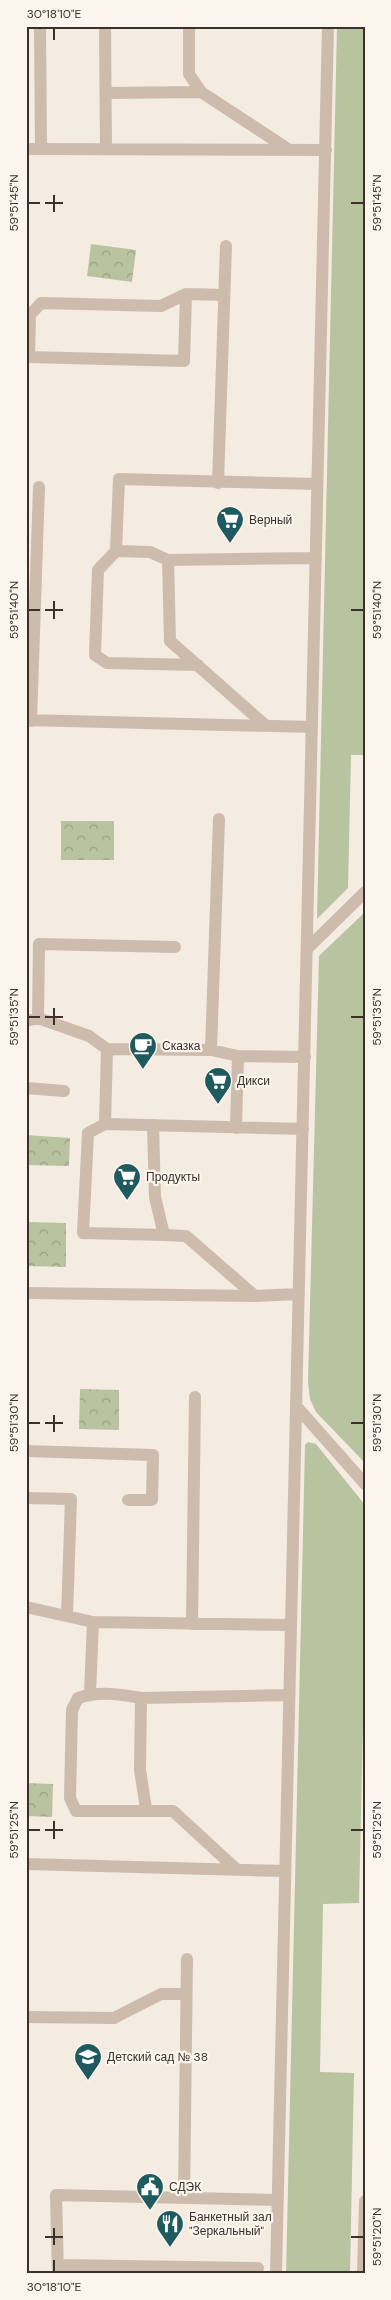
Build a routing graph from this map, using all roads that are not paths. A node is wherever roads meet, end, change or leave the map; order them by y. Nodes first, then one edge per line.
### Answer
1 (40, 26) edge
2 (105, 26) edge
3 (189, 26) edge
4 (328, 26) edge
5 (201, 92) junction
6 (106, 94) junction
7 (26, 149) edge
8 (40, 149) junction
9 (106, 149) junction
10 (288, 149) junction
11 (326, 150) junction
12 (226, 246) dead end
13 (186, 294) junction
14 (224, 295) junction
15 (218, 483) junction
16 (316, 484) junction
17 (39, 487) dead end
18 (116, 551) junction
19 (316, 558) junction
20 (168, 560) junction
21 (198, 665) junction
22 (29, 721) edge
23 (264, 724) junction
24 (312, 727) junction
25 (219, 819) dead end
26 (365, 892) edge
27 (175, 947) dead end
28 (307, 949) junction
29 (32, 1020) edge
30 (107, 1049) junction
31 (211, 1050) junction
32 (238, 1056) junction
33 (305, 1057) junction
34 (26, 1088) edge
35 (64, 1090) dead end
36 (105, 1124) junction
37 (153, 1125) junction
38 (236, 1128) junction
39 (303, 1129) junction
40 (164, 1235) junction
41 (26, 1293) edge
42 (299, 1294) junction
43 (255, 1296) junction
44 (196, 1397) dead end
45 (297, 1407) junction
46 (26, 1452) edge
47 (365, 1484) edge
48 (26, 1498) edge
49 (128, 1500) dead end
50 (26, 1606) edge
51 (67, 1616) junction
52 (93, 1622) junction
53 (192, 1624) junction
54 (291, 1625) junction
55 (90, 1694) junction
56 (289, 1696) junction
57 (141, 1698) junction
58 (146, 1809) junction
59 (26, 1864) edge
60 (236, 1869) junction
61 (285, 1871) junction
62 (187, 1959) dead end
63 (186, 1994) junction
64 (26, 2017) edge
65 (184, 2198) junction
66 (278, 2200) junction
67 (365, 2201) edge
68 (258, 2268) dead end
69 (58, 2270) edge
70 (124, 2270) edge
71 (276, 2274) edge
72 (363, 2274) edge

1 - 8 street
2 - 6 street
3 - 5 street
4 - 11 street
5 - 6 street
5 - 10 street
6 - 9 street
7 - 8 street
8 - 9 street
9 - 10 street
10 - 11 street
11 - 16 street
12 - 14 street
13 - 13 street
13 - 14 street
14 - 15 street
15 - 16 street
15 - 18 street
16 - 19 street
17 - 22 street
18 - 20 street
18 - 21 street
19 - 20 street
19 - 24 street
20 - 21 street
21 - 23 street
22 - 23 street
23 - 24 street
24 - 28 street
25 - 31 street
26 - 28 street
27 - 29 street
28 - 33 street
29 - 30 street
30 - 31 street
30 - 36 street
31 - 32 street
32 - 33 street
32 - 38 street
33 - 39 street
34 - 35 street
36 - 37 street
36 - 40 street
37 - 38 street
37 - 40 street
38 - 39 street
39 - 42 street
40 - 43 street
41 - 43 street
42 - 43 street
42 - 45 street
44 - 53 street
45 - 47 street
45 - 54 street
46 - 49 street
48 - 51 street
50 - 51 street
51 - 52 street
52 - 53 street
52 - 55 street
53 - 54 street
54 - 56 street
55 - 57 street
55 - 58 street
56 - 57 street
56 - 61 street
57 - 58 street
58 - 60 street
59 - 60 street
60 - 61 street
61 - 66 street
62 - 63 street
63 - 64 street
63 - 65 street
65 - 66 street
65 - 69 street
66 - 71 street
67 - 72 street
68 - 70 street
69 - 70 street

